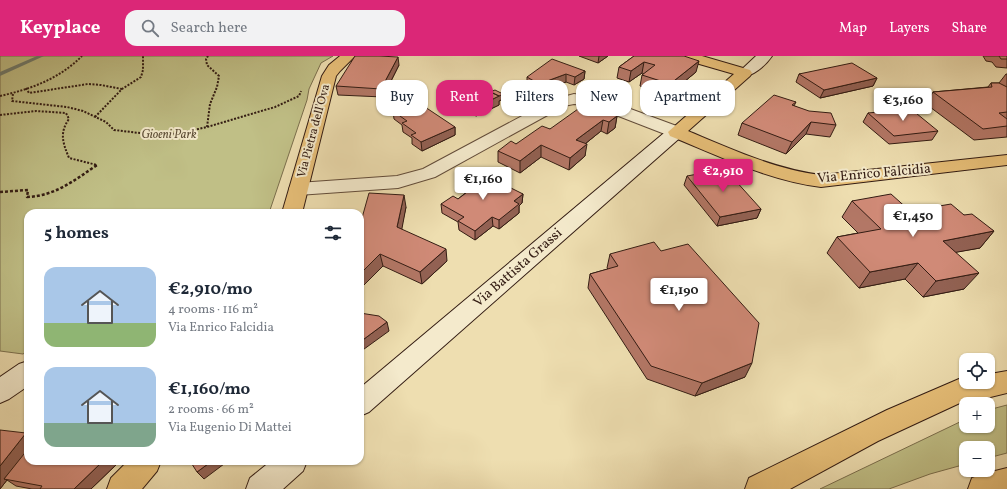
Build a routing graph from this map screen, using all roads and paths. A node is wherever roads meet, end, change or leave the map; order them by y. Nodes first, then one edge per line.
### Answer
1 (82, 56) edge
2 (143, 56) edge
3 (208, 56) edge
4 (348, 56) edge
5 (687, 56) edge
6 (765, 56) edge
7 (745, 73) junction
8 (304, 85) dead end
9 (26, 88) junction
10 (122, 89) junction
11 (13, 94) junction
12 (0, 96) edge
13 (0, 115) edge
14 (95, 117) junction
15 (207, 127) junction
16 (676, 132) junction
17 (1007, 160) edge
18 (298, 189) junction
19 (0, 192) edge
20 (293, 209) edge
21 (1007, 372) edge
22 (24, 375) edge
23 (995, 376) edge
24 (1007, 382) edge
25 (962, 389) edge
26 (0, 391) edge
27 (943, 396) junction
28 (364, 401) edge
29 (143, 465) edge
30 (288, 465) edge
31 (1007, 483) edge
32 (122, 489) edge
33 (261, 489) edge
34 (760, 489) edge
35 (982, 489) edge

1 - 9 path
2 - 10 path
3 - 15 path
4 - 18 main road, Via Pietra dell'Ova
5 - 7 main road
6 - 7 main road
7 - 16 main road
8 - 15 path
9 - 10 path
9 - 11 path
10 - 14 path
11 - 12 path
11 - 14 path
13 - 19 path
14 - 15 path
16 - 17 main road, Via Enrico Falcidia
16 - 18 main road
16 - 28 main road, Via Battista Grassi
18 - 20 main road, Via Pietra dell'Ova
21 - 23 main road
22 - 26 main road
24 - 27 main road
25 - 27 main road
27 - 34 main road
29 - 32 main road
30 - 33 main road
31 - 35 main road

